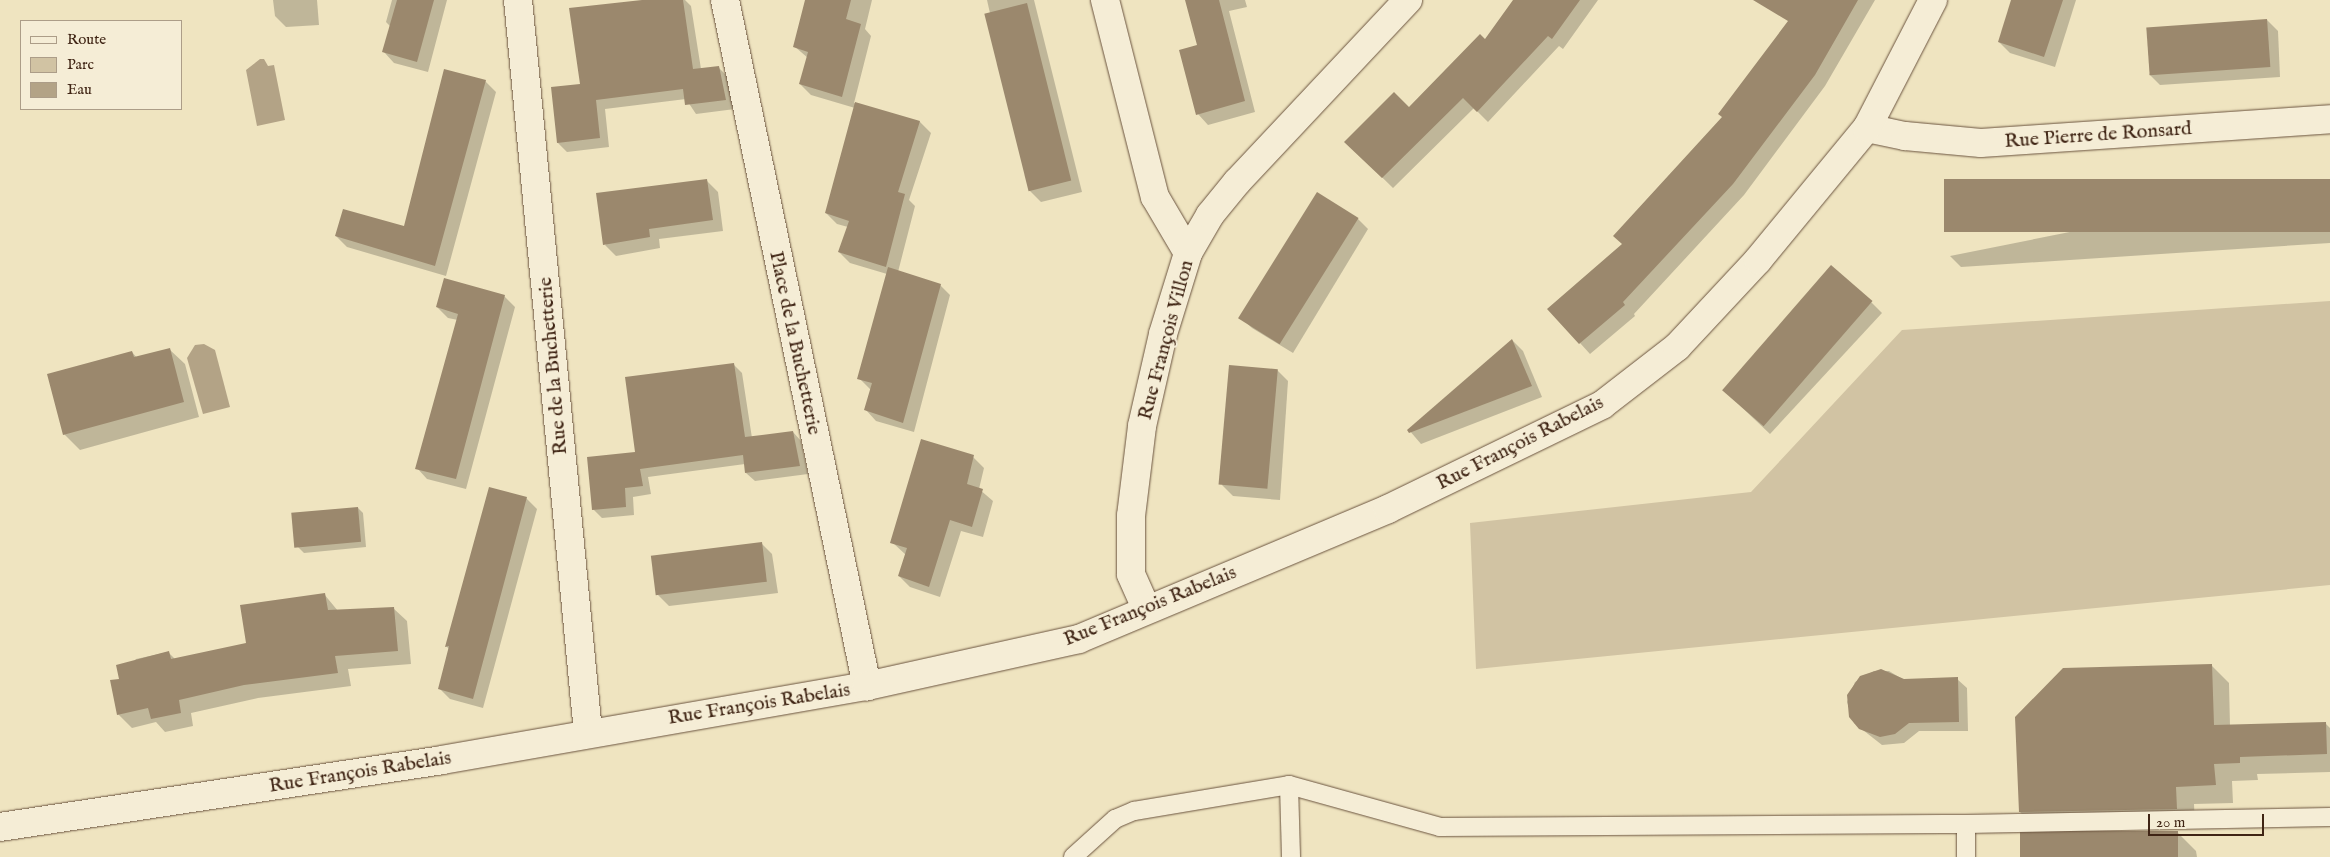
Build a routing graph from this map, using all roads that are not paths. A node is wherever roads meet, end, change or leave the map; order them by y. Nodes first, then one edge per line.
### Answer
1 (518, 0) edge
2 (725, 0) edge
3 (1105, 0) edge
4 (1408, 0) edge
5 (1933, 0) edge
6 (2330, 119) edge
7 (1867, 128) junction
8 (1188, 253) junction
9 (1146, 608) junction
10 (867, 686) junction
11 (588, 732) junction
12 (1289, 785) junction
13 (2330, 817) edge
14 (1966, 824) junction
15 (0, 827) edge
16 (1073, 857) edge
17 (1291, 857) edge
18 (1966, 857) edge

1 - 11 street, Rue de la Buchetterie
2 - 10 street, Place de la Buchetterie
3 - 8 street
4 - 8 street, Rue François Villon
5 - 7 street, Rue François Rabelais
6 - 7 street, Rue Pierre de Ronsard
7 - 9 street, Rue François Rabelais
8 - 9 street, Rue François Villon
9 - 10 street, Rue François Rabelais
10 - 11 street, Rue François Rabelais
11 - 15 street, Rue François Rabelais
12 - 14 lane
12 - 16 lane
12 - 17 lane
13 - 14 lane
14 - 18 lane

